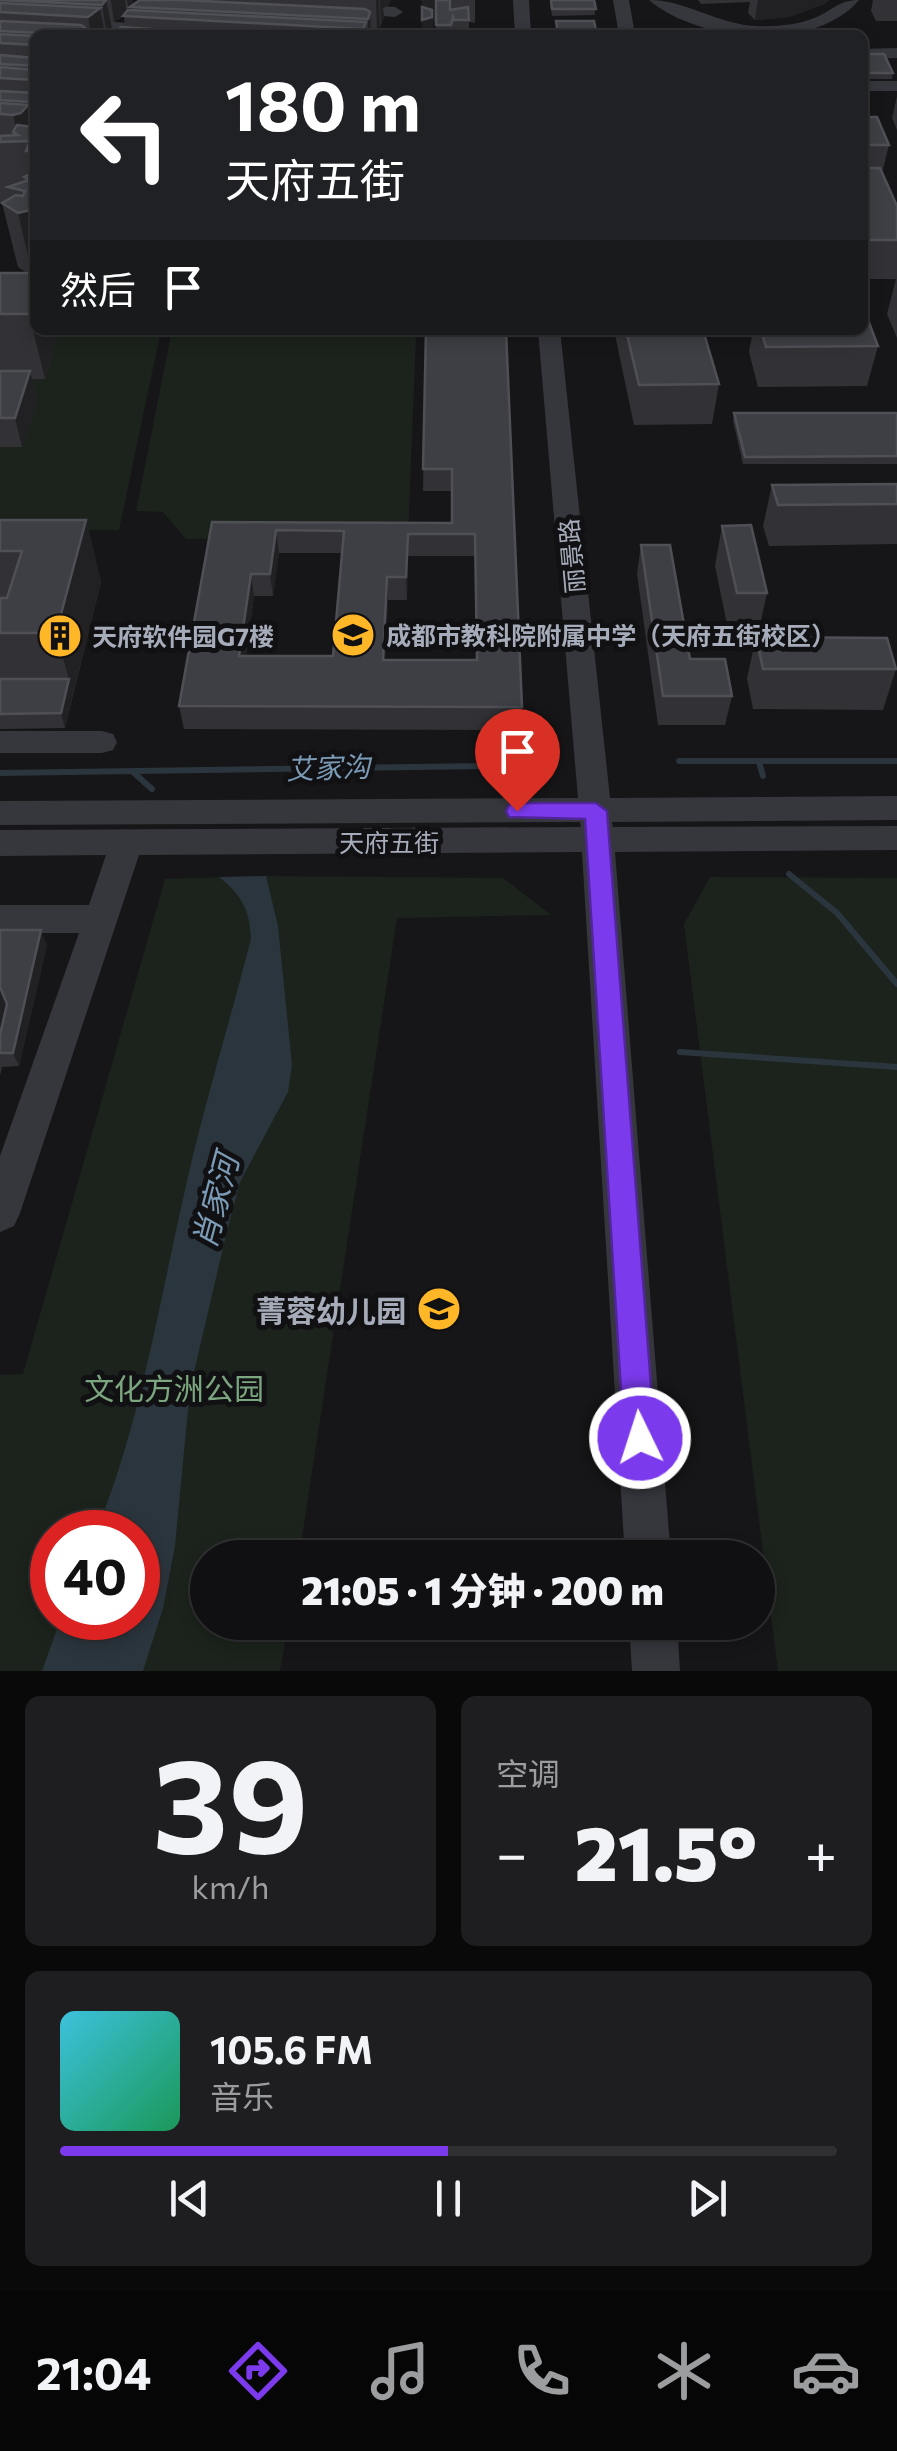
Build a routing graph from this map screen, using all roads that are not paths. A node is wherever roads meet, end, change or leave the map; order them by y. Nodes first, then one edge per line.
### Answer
1 (521, 0) edge
2 (621, 0) edge
3 (658, 0) edge
4 (854, 4) edge
5 (398, 6) edge
6 (316, 8) edge
7 (0, 21) edge
8 (132, 26) edge
9 (177, 30) edge
10 (388, 30) edge
11 (523, 30) edge
12 (627, 30) edge
13 (742, 30) edge
14 (775, 30) edge
15 (868, 54) edge
16 (897, 54) edge
17 (868, 86) edge
18 (897, 86) edge
19 (897, 98) edge
20 (868, 99) edge
21 (549, 335) edge
22 (0, 742) edge
23 (102, 742) dead end
24 (897, 808) edge
25 (0, 814) edge
26 (597, 826) junction
27 (897, 838) edge
28 (0, 843) edge
29 (123, 854) dead end
30 (102, 919) junction
31 (0, 920) edge
32 (0, 1213) edge
33 (647, 1540) edge
34 (653, 1640) edge
35 (656, 1671) edge

1 - 11 street
2 - 12 street
3 - 13 street
4 - 14 street
5 - 6 street
5 - 10 street
7 - 8 street
8 - 9 street
15 - 16 street
17 - 18 street
19 - 20 street
21 - 26 street, 丽景路
22 - 23 street
24 - 26 street, 天府五街
25 - 26 street, 天府五街
26 - 27 street, 天府五街
26 - 28 street, 天府五街
26 - 33 street, 丽景路
29 - 30 street
30 - 31 street
30 - 32 street
34 - 35 street

